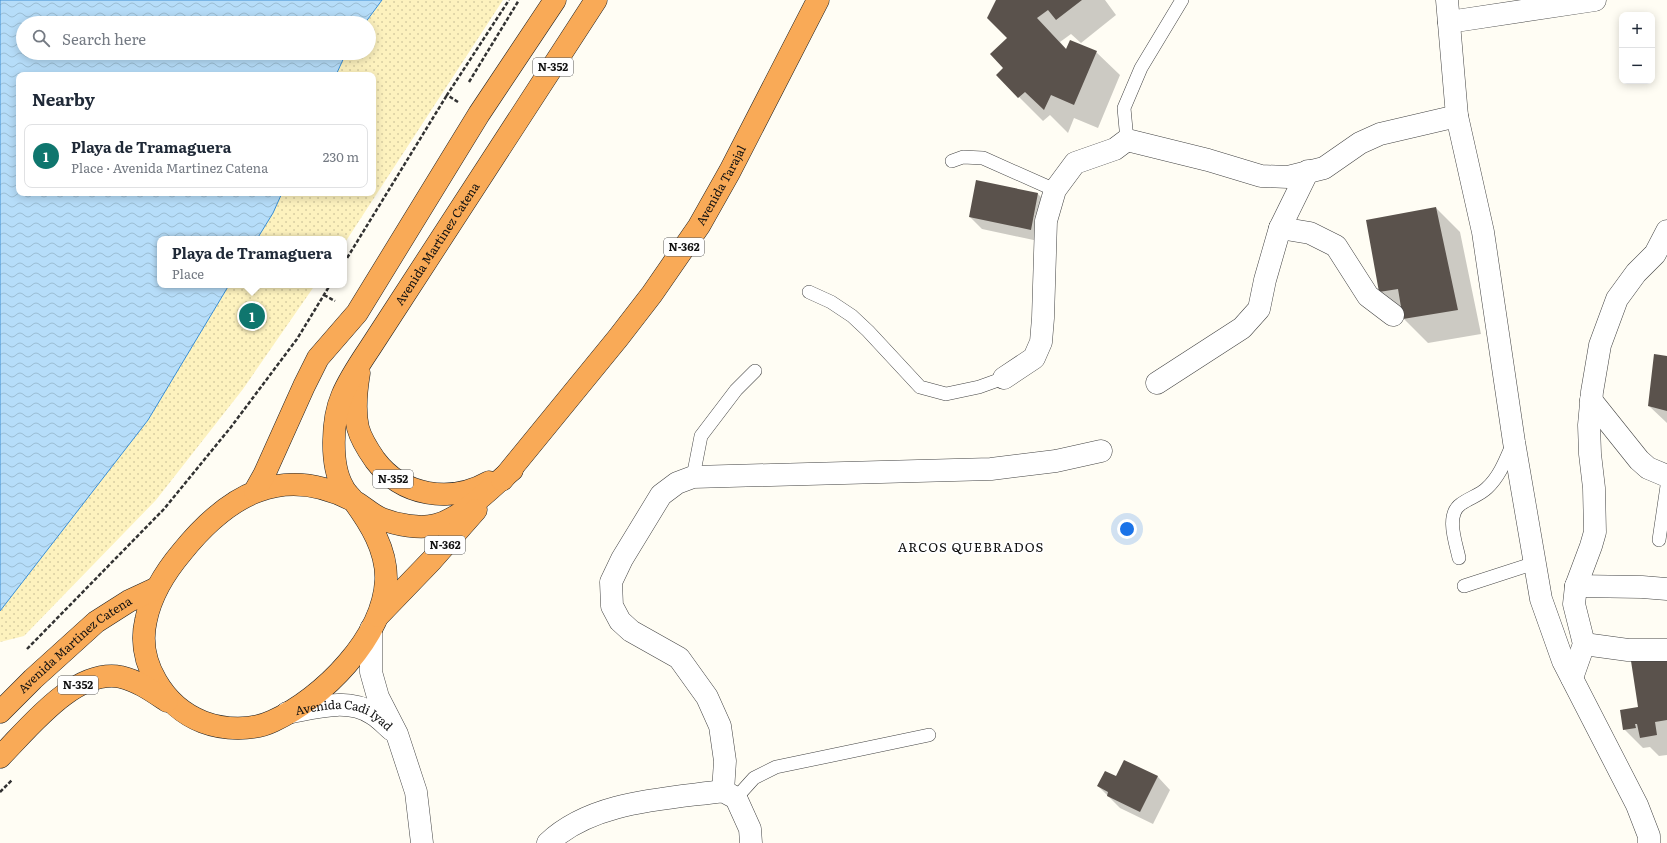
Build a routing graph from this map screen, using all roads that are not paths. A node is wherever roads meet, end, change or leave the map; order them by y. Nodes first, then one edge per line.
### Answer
1 (555, 0) edge
2 (596, 0) edge
3 (818, 0) edge
4 (1182, 0) edge
5 (1447, 0) edge
6 (1596, 0) edge
7 (1449, 22) junction
8 (1457, 116) junction
9 (1127, 140) junction
10 (952, 161) dead end
11 (1308, 171) junction
12 (1055, 190) junction
13 (1280, 228) junction
14 (1667, 231) edge
15 (809, 292) dead end
16 (1393, 315) dead end
17 (360, 364) junction
18 (755, 371) dead end
19 (1004, 378) joint
20 (1157, 383) dead end
21 (1591, 400) junction
22 (1514, 442) junction
23 (1101, 451) dead end
24 (512, 470) junction
25 (1667, 476) edge
26 (693, 477) junction
27 (1667, 486) edge
28 (255, 491) junction
29 (354, 501) junction
30 (1659, 540) dead end
31 (1459, 558) dead end
32 (1535, 563) junction
33 (1464, 586) dead end
34 (1576, 586) junction
35 (158, 588) junction
36 (1667, 589) edge
37 (373, 624) junction
38 (1584, 644) junction
39 (1667, 650) edge
40 (1572, 678) junction
41 (175, 706) junction
42 (0, 712) edge
43 (287, 713) junction
44 (397, 734) junction
45 (929, 735) dead end
46 (0, 757) edge
47 (730, 795) junction
48 (422, 843) edge
49 (548, 843) edge
50 (751, 843) edge
51 (1649, 843) edge

1 - 28 highway, N-352
2 - 17 highway, Avenida Martinez Catena / N-352
3 - 24 highway, Avenida Tarajal / N-362
4 - 9 lane
5 - 7 street
6 - 7 street
7 - 8 street
8 - 11 street
8 - 22 street
9 - 11 street
9 - 12 street
10 - 12 lane
11 - 13 street
12 - 19 street
13 - 16 street
13 - 20 street
14 - 21 street
15 - 19 lane
17 - 24 highway, N-352
17 - 29 highway, Avenida Martinez Catena / N-352
18 - 26 lane
21 - 25 street
21 - 34 street
22 - 31 lane
22 - 32 street
23 - 26 street
24 - 29 highway, Avenida Tarajal / N-362
24 - 37 highway, Avenida Tarajal / N-362
26 - 47 street
27 - 30 lane
28 - 29 highway, N-352
28 - 35 highway, N-352
29 - 37 highway, N-352
32 - 33 lane
32 - 40 street
34 - 36 street
34 - 38 street
35 - 41 highway, N-352
35 - 42 highway, Avenida Martinez Catena / N-352
37 - 43 highway, N-352
37 - 44 street, Avenida Cadi Iyad
38 - 39 street
38 - 40 street
40 - 51 street
41 - 43 highway, N-352
41 - 46 highway, N-352
43 - 44 street, Avenida Cadi Iyad
44 - 48 street, Avenida Cadi Iyad
45 - 47 lane
47 - 49 street
47 - 50 street

